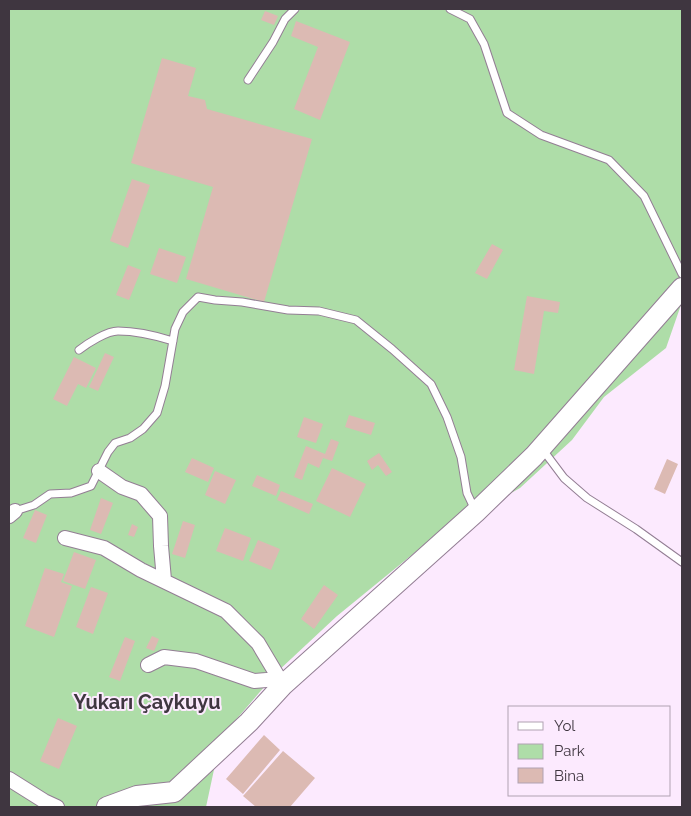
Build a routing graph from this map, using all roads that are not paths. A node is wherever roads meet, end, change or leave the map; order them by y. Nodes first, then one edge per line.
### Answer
1 (295, 9) edge
2 (450, 9) edge
3 (248, 80) dead end
4 (682, 274) edge
5 (682, 288) edge
6 (173, 340) junction
7 (79, 350) dead end
8 (541, 448) junction
9 (100, 472) junction
10 (476, 512) junction
11 (12, 513) edge
12 (65, 538) dead end
13 (682, 562) edge
14 (164, 580) junction
15 (148, 665) dead end
16 (281, 682) junction
17 (9, 779) edge
18 (175, 800) edge
19 (56, 807) edge
20 (107, 807) edge

1 - 3 lane
2 - 4 lane
5 - 8 street
6 - 7 lane
6 - 9 lane
6 - 10 lane
8 - 10 street
8 - 13 lane
9 - 11 lane
9 - 14 street
10 - 16 street
12 - 14 street
14 - 16 street
15 - 16 street
16 - 18 street
17 - 19 street
18 - 20 street

